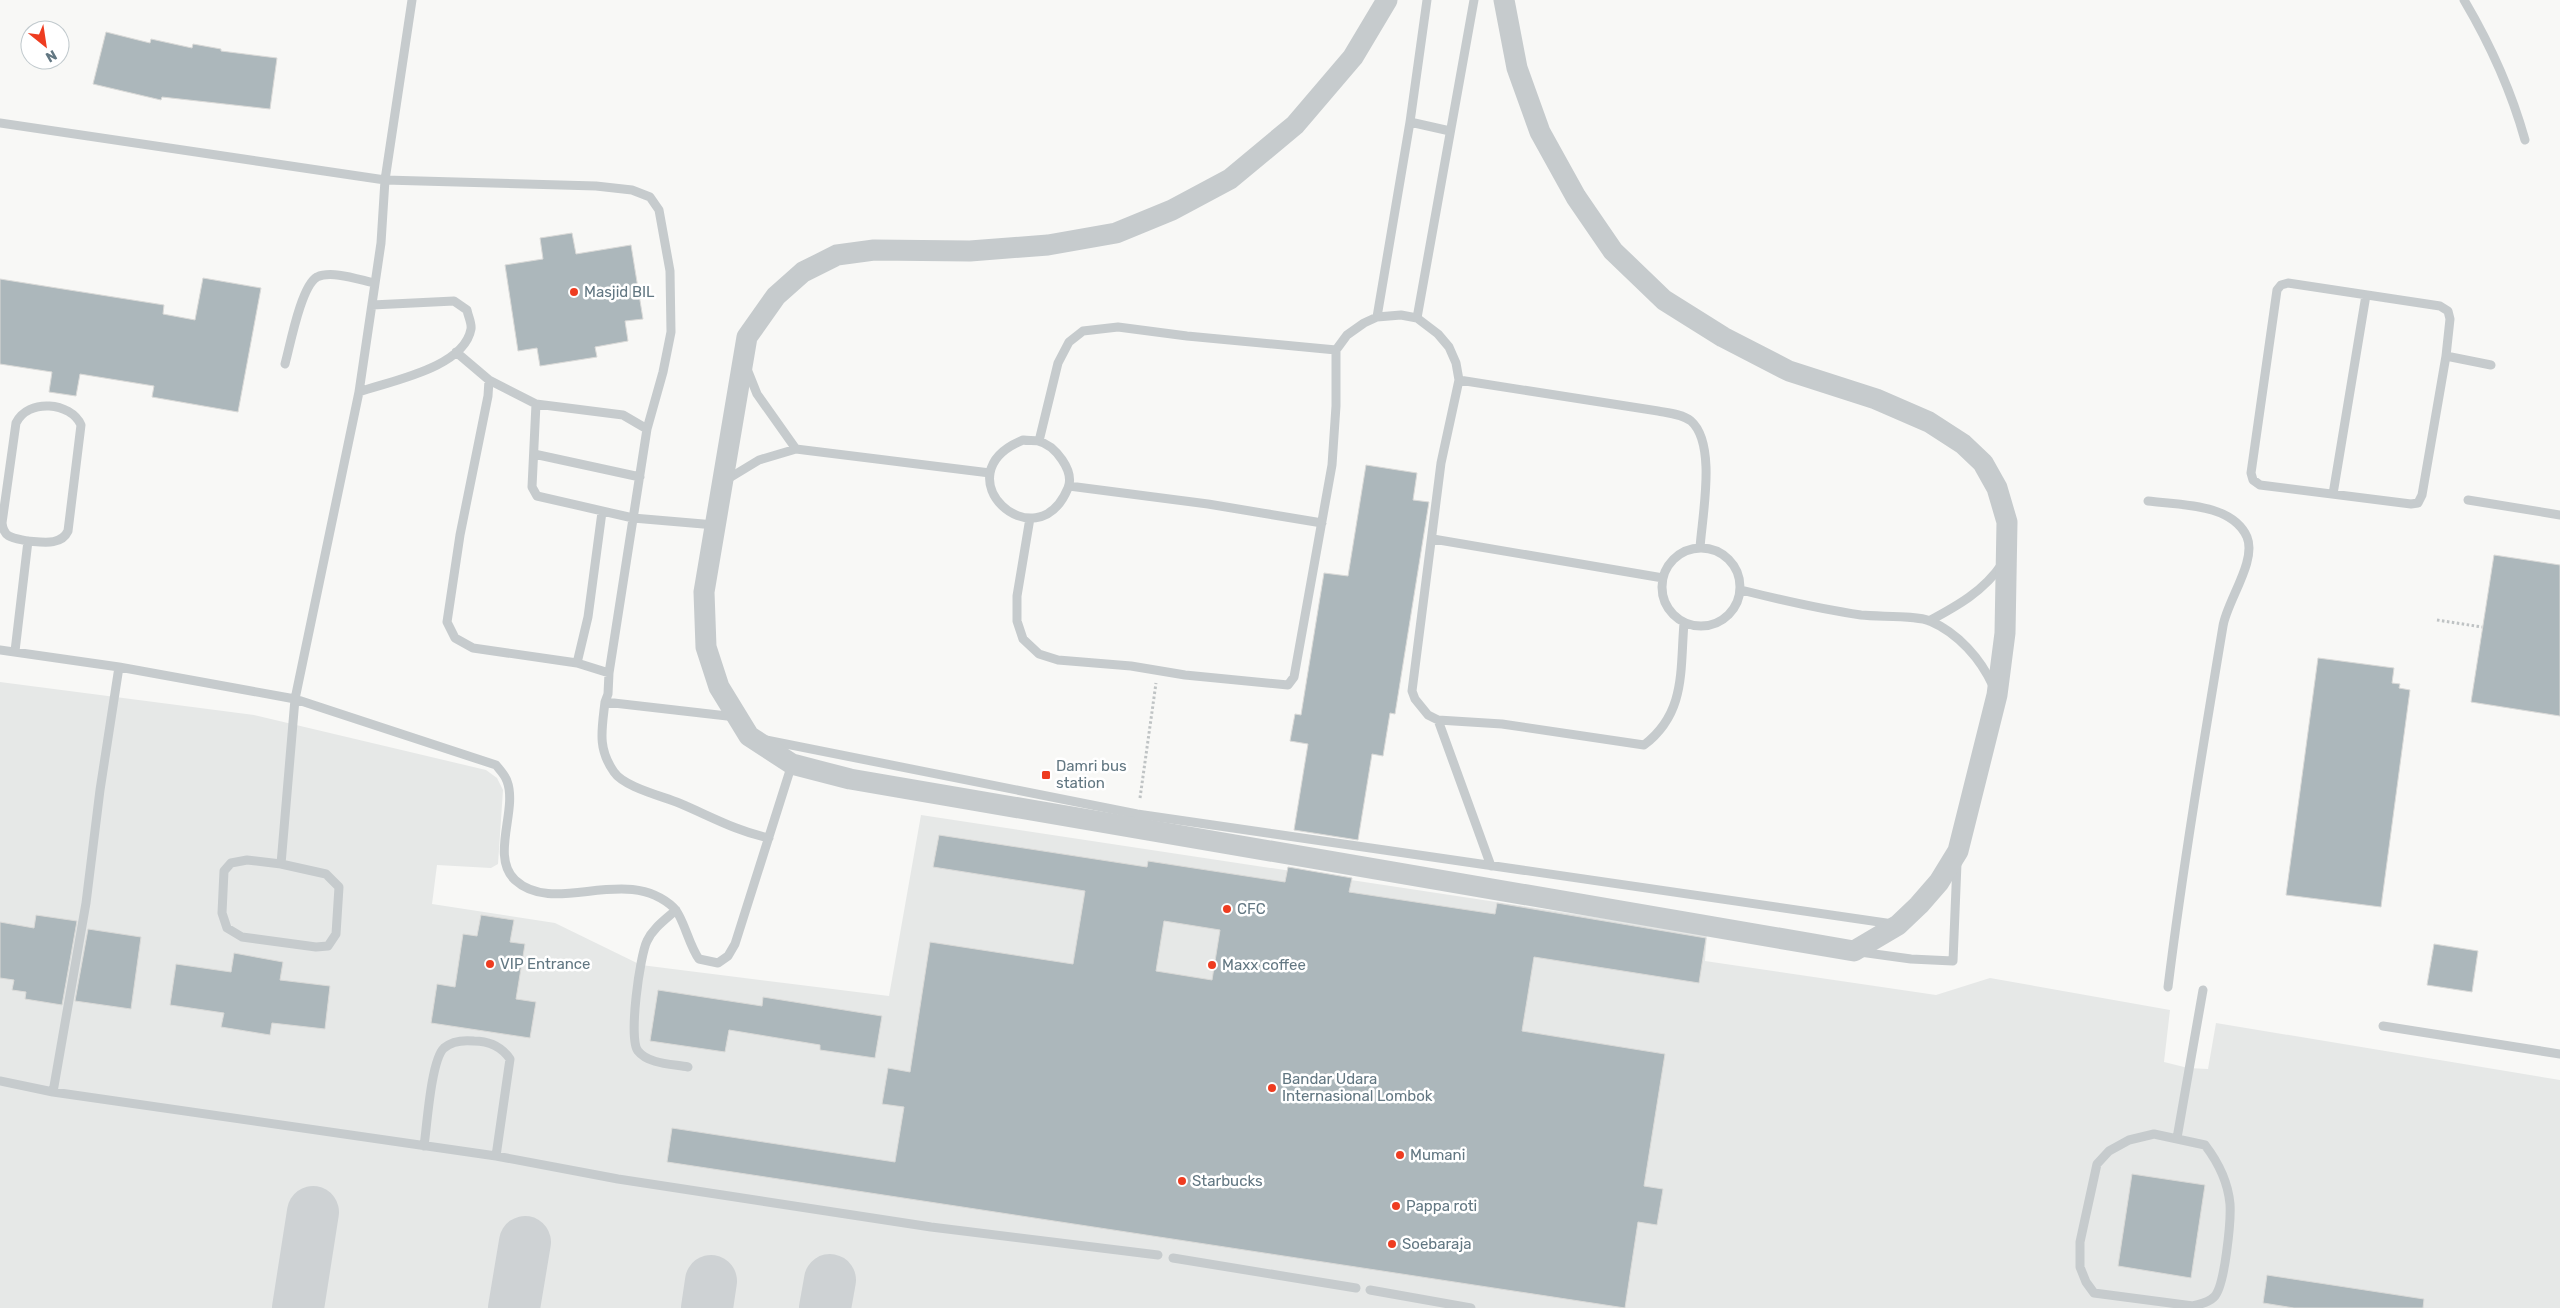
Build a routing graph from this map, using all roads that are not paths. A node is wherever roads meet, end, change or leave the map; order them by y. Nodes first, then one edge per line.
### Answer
1 (412, 0) edge
2 (1387, 0) edge
3 (1427, 0) edge
4 (1474, 0) edge
5 (1504, 0) edge
6 (2464, 0) edge
7 (1410, 122) junction
8 (0, 123) edge
9 (1450, 131) junction
10 (2525, 140) dead end
11 (385, 180) junction
12 (375, 283) junction
13 (2366, 295) junction
14 (372, 305) junction
15 (1377, 317) junction
16 (1416, 318) junction
17 (1336, 350) junction
18 (456, 352) junction
19 (2446, 356) junction
20 (744, 360) junction
21 (285, 364) dead end
22 (2491, 365) dead end
23 (489, 380) junction
24 (1459, 380) junction
25 (359, 392) junction
26 (536, 404) junction
27 (646, 429) junction
28 (1039, 441) junction
29 (796, 449) junction
30 (534, 454) junction
31 (990, 473) junction
32 (640, 477) junction
33 (724, 482) junction
34 (1069, 486) junction
35 (2333, 494) junction
36 (2468, 500) dead end
37 (2148, 502) dead end
38 (602, 512) junction
39 (2560, 515) edge
40 (633, 518) junction
41 (1030, 518) junction
42 (1322, 523) junction
43 (715, 525) junction
44 (1432, 539) junction
45 (28, 541) junction
46 (1700, 548) junction
47 (2008, 556) junction
48 (1663, 578) junction
49 (1741, 590) junction
50 (1929, 621) junction
51 (1684, 623) junction
52 (0, 650) edge
53 (15, 652) junction
54 (577, 663) junction
55 (119, 667) junction
56 (609, 673) junction
57 (1996, 695) junction
58 (295, 699) junction
59 (605, 702) junction
60 (738, 718) junction
61 (1438, 720) junction
62 (749, 736) junction
63 (792, 764) junction
64 (769, 838) junction
65 (1958, 851) junction
66 (281, 864) junction
67 (1491, 866) junction
68 (676, 910) junction
69 (1898, 925) junction
70 (1854, 951) junction
71 (2168, 987) dead end
72 (2203, 990) dead end
73 (2383, 1026) dead end
74 (2560, 1054) edge
75 (688, 1067) dead end
76 (0, 1081) edge
77 (53, 1092) junction
78 (2177, 1138) junction
79 (424, 1146) junction
80 (496, 1156) junction
81 (1158, 1255) dead end
82 (1173, 1258) dead end
83 (1356, 1288) dead end
84 (1370, 1290) dead end
85 (2132, 1298) junction
86 (1470, 1308) edge
87 (2130, 1308) edge

1 - 11 lane
2 - 20 street
3 - 7 lane
4 - 9 lane
5 - 47 street
6 - 10 lane
7 - 9 lane
7 - 15 lane
8 - 11 lane
9 - 16 lane
11 - 12 lane
11 - 27 lane
12 - 14 lane
12 - 21 lane
13 - 19 lane
13 - 35 lane
13 - 35 lane
14 - 18 lane
14 - 25 lane
15 - 16 lane
15 - 17 lane
16 - 24 lane
17 - 28 lane
17 - 42 lane
18 - 23 lane
18 - 25 lane
19 - 22 lane
19 - 35 lane
20 - 29 lane
20 - 33 street
23 - 26 lane
23 - 54 lane
24 - 44 lane
24 - 46 lane
25 - 58 lane
26 - 27 lane
26 - 30 lane
27 - 32 lane
28 - 31 lane
28 - 34 lane
29 - 31 lane
29 - 33 lane
30 - 32 lane
30 - 38 lane
31 - 41 lane
32 - 40 lane
33 - 43 street
34 - 41 lane
34 - 42 lane
36 - 39 lane
37 - 71 lane
38 - 40 lane
38 - 54 lane
40 - 43 lane
40 - 56 lane
41 - 42 lane
43 - 60 street
44 - 48 lane
44 - 61 lane
45 - 45 lane
45 - 53 lane
46 - 48 lane
46 - 49 lane
47 - 50 lane
47 - 57 street
48 - 51 lane
49 - 50 lane
49 - 51 lane
50 - 57 lane
51 - 61 lane
52 - 53 lane
53 - 55 lane
54 - 56 lane
55 - 58 lane
55 - 77 lane
56 - 59 lane
57 - 65 street
58 - 66 lane
58 - 68 lane
59 - 60 lane
59 - 64 lane
60 - 62 street
61 - 67 lane
62 - 63 street
62 - 67 lane
63 - 64 lane
63 - 70 street
64 - 68 lane
65 - 69 street
65 - 70 lane
66 - 66 lane
67 - 69 lane
68 - 75 lane
69 - 70 street
72 - 78 lane
73 - 74 lane
76 - 77 lane
77 - 79 lane
78 - 85 lane
78 - 85 lane
79 - 80 lane
79 - 80 lane
80 - 81 lane
82 - 83 lane
84 - 86 lane
85 - 87 lane

